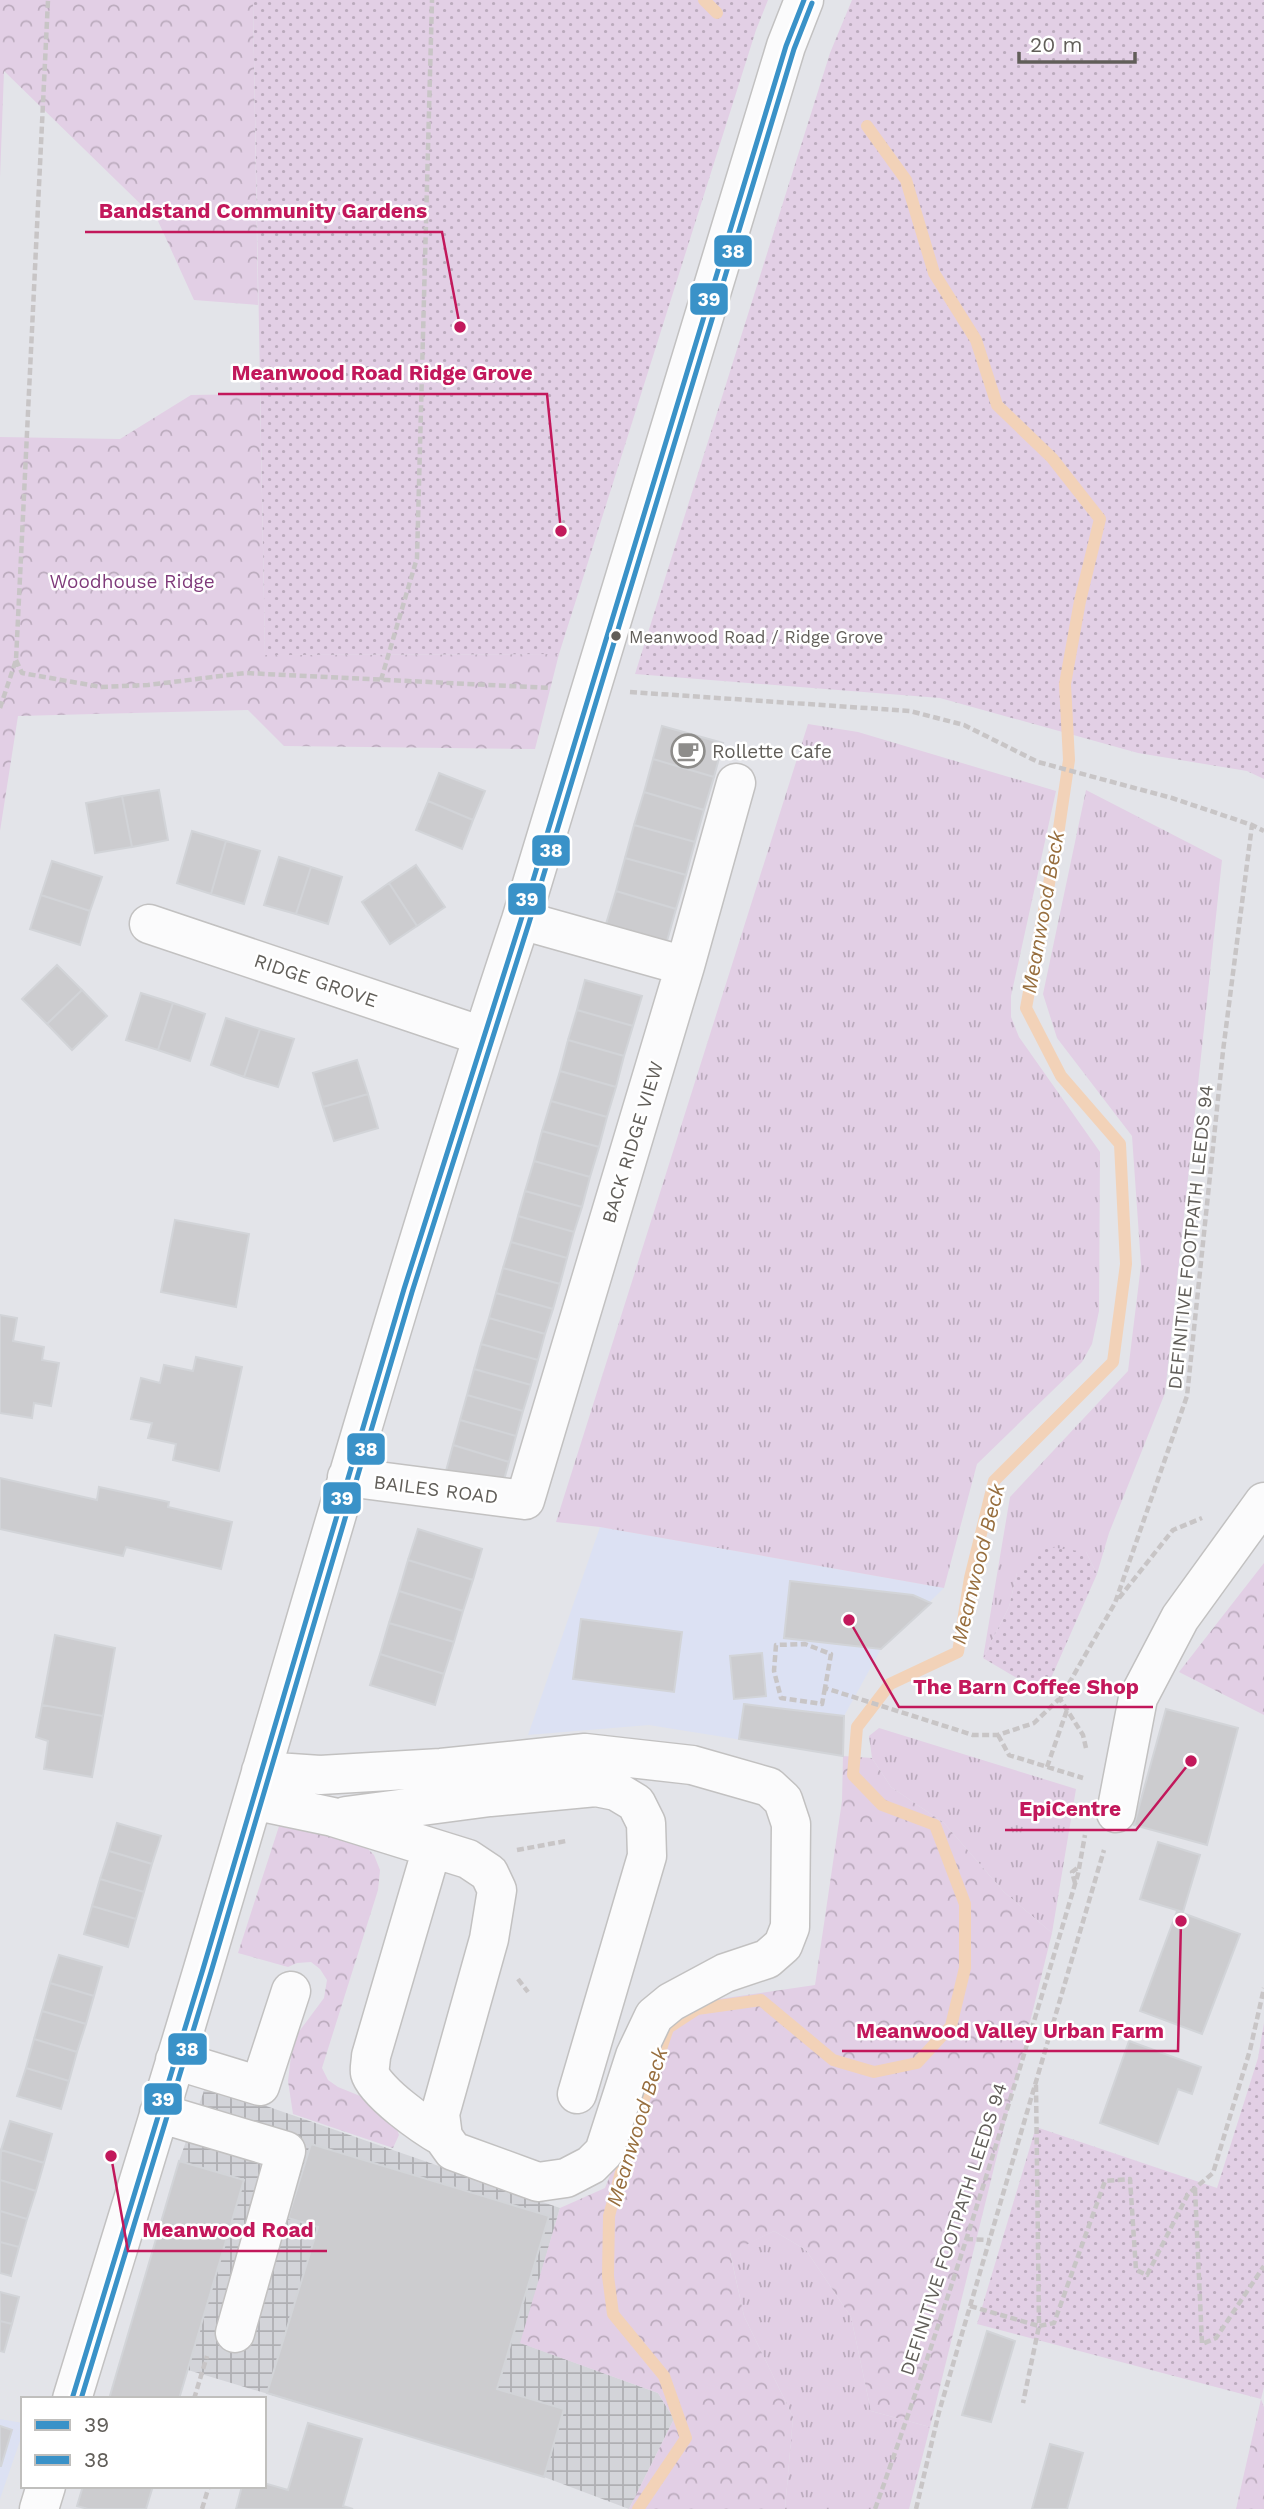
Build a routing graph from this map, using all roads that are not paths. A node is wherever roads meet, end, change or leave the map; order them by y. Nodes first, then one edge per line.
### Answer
1 (804, 0) edge
2 (736, 783) dead end
3 (521, 920) junction
4 (149, 924) dead end
5 (685, 965) junction
6 (482, 1037) junction
7 (347, 1477) junction
8 (525, 1500) joint
9 (1261, 1507) edge
10 (446, 1785) junction
11 (257, 1786) junction
12 (1099, 1808) road end
13 (333, 1817) junction
14 (432, 1848) junction
15 (468, 1858) junction
16 (291, 1990) dead end
17 (175, 2060) junction
18 (577, 2094) dead end
19 (159, 2113) junction
20 (443, 2137) junction
21 (235, 2333) dead end
22 (73, 2397) edge
23 (45, 2488) edge
24 (39, 2509) edge

1 - 3 street
2 - 5 street, BACK RIDGE VIEW
3 - 5 street
3 - 6 street
4 - 6 street, RIDGE GROVE
5 - 8 street, BACK RIDGE VIEW
6 - 7 street
7 - 8 street, BAILES ROAD
7 - 11 street
9 - 12 street
10 - 11 street
10 - 13 street
10 - 15 street
10 - 18 street
10 - 20 street
11 - 13 street
11 - 17 street
13 - 14 street
14 - 15 street
14 - 20 street
15 - 20 street
16 - 17 street
17 - 19 street
19 - 21 street
19 - 22 street
23 - 24 street

